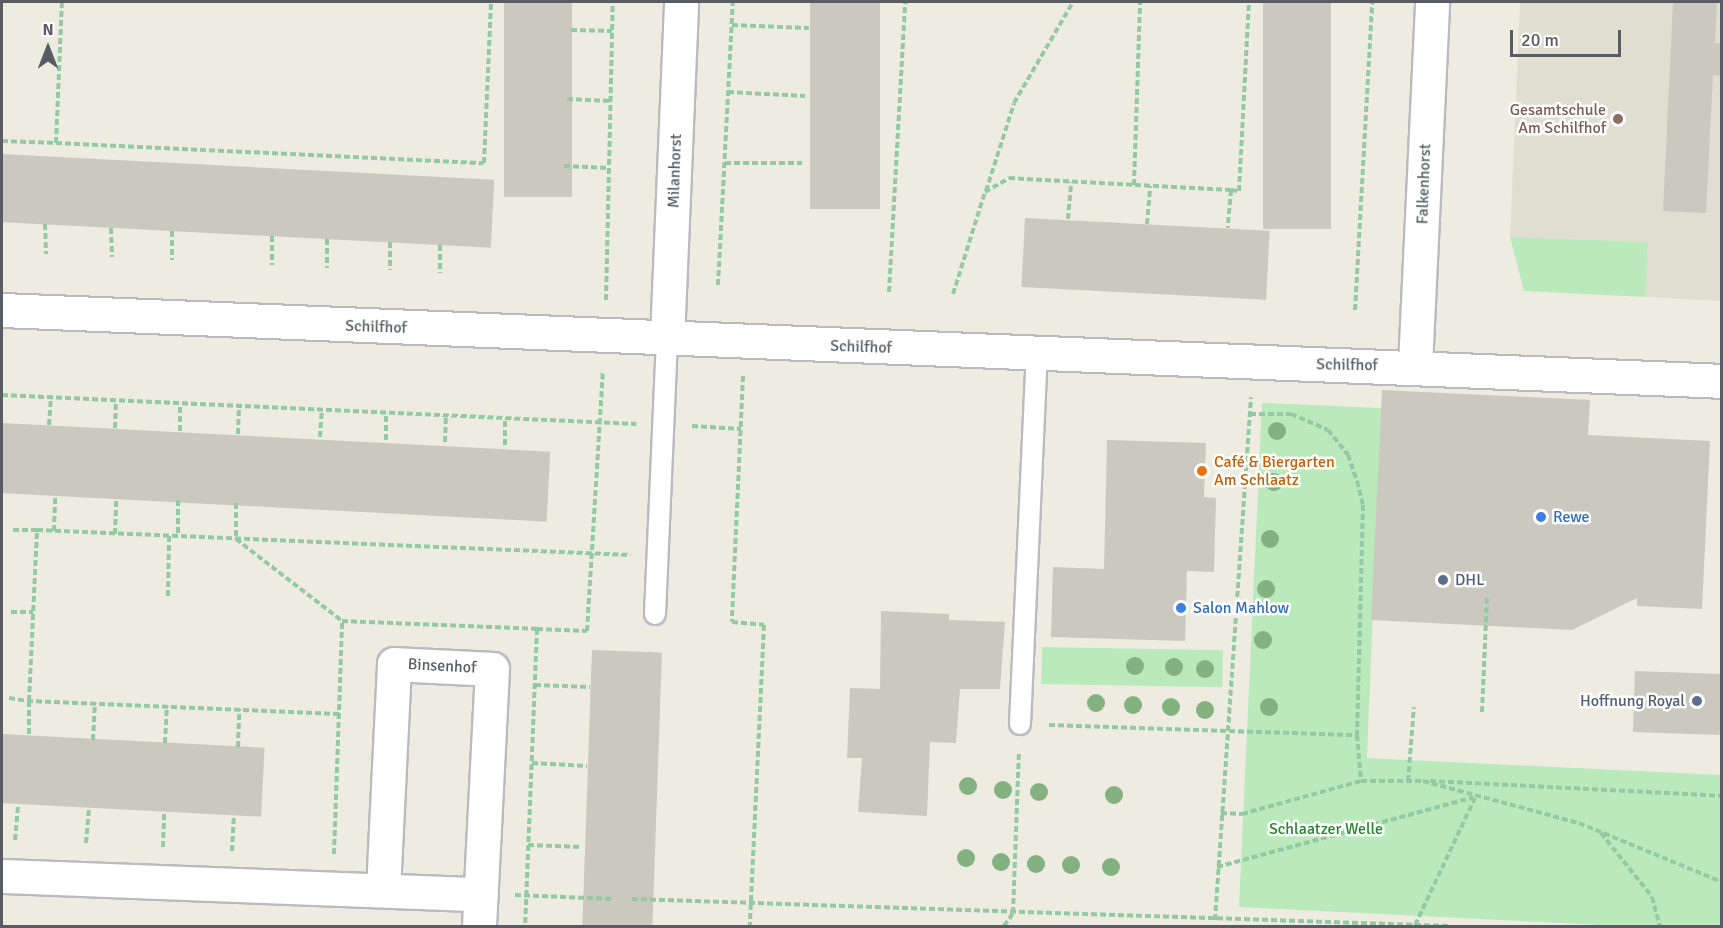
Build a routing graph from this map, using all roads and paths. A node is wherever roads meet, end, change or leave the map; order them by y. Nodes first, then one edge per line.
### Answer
1 (62, 2) edge
2 (491, 2) edge
3 (613, 2) edge
4 (681, 2) edge
5 (733, 2) edge
6 (905, 2) edge
7 (1073, 2) edge
8 (1140, 2) edge
9 (1248, 2) edge
10 (1372, 2) edge
11 (1432, 2) edge
12 (732, 25) junction
13 (809, 28) dead end
14 (571, 30) dead end
15 (612, 31) junction
16 (728, 92) junction
17 (806, 96) dead end
18 (567, 99) dead end
19 (610, 101) junction
20 (2, 141) edge
21 (56, 143) junction
22 (724, 163) junction
23 (802, 163) dead end
24 (564, 166) dead end
25 (609, 168) junction
26 (1071, 182) junction
27 (1134, 185) junction
28 (1150, 186) junction
29 (1231, 190) junction
30 (985, 192) junction
31 (1068, 219) dead end
32 (45, 224) dead end
33 (1147, 224) dead end
34 (111, 228) dead end
35 (1228, 228) dead end
36 (172, 231) dead end
37 (272, 236) dead end
38 (327, 239) dead end
39 (390, 242) dead end
40 (440, 245) dead end
41 (46, 254) dead end
42 (112, 257) dead end
43 (172, 260) dead end
44 (272, 265) dead end
45 (327, 268) dead end
46 (390, 270) dead end
47 (440, 273) dead end
48 (607, 281) dead end
49 (718, 285) dead end
50 (890, 292) dead end
51 (953, 294) dead end
52 (2, 310) edge
53 (1355, 310) dead end
54 (667, 339) junction
55 (745, 343) junction
56 (1037, 354) junction
57 (1252, 364) junction
58 (1415, 366) junction
59 (1722, 381) edge
60 (2, 396) edge
61 (51, 398) junction
62 (116, 401) junction
63 (180, 404) junction
64 (239, 406) junction
65 (322, 410) junction
66 (386, 413) junction
67 (1250, 414) junction
68 (446, 416) junction
69 (505, 418) junction
70 (601, 422) junction
71 (663, 425) junction
72 (49, 426) dead end
73 (114, 428) dead end
74 (741, 429) junction
75 (180, 431) dead end
76 (238, 434) dead end
77 (320, 437) dead end
78 (386, 440) dead end
79 (445, 442) dead end
80 (505, 445) dead end
81 (55, 495) dead end
82 (116, 498) dead end
83 (178, 500) dead end
84 (236, 503) dead end
85 (13, 530) dead end
86 (37, 530) junction
87 (54, 531) junction
88 (115, 534) junction
89 (169, 536) junction
90 (178, 536) junction
91 (236, 539) junction
92 (590, 554) junction
93 (657, 557) junction
94 (168, 596) dead end
95 (1487, 598) dead end
96 (11, 612) dead end
97 (33, 612) junction
98 (655, 614) dead end
99 (342, 621) junction
100 (537, 629) junction
101 (535, 685) junction
102 (590, 687) dead end
103 (9, 698) dead end
104 (29, 701) junction
105 (95, 703) junction
106 (167, 706) junction
107 (1414, 707) dead end
108 (239, 710) junction
109 (1482, 712) dead end
110 (339, 714) junction
111 (1020, 724) junction
112 (1228, 731) junction
113 (1357, 735) junction
114 (29, 736) dead end
115 (93, 740) dead end
116 (165, 743) dead end
117 (238, 747) dead end
118 (532, 763) junction
119 (587, 766) dead end
120 (1361, 781) junction
121 (1408, 781) junction
122 (1423, 781) junction
123 (1722, 796) edge
124 (1475, 797) junction
125 (18, 804) dead end
126 (89, 808) dead end
127 (164, 812) dead end
128 (1221, 813) junction
129 (234, 815) dead end
130 (1600, 832) junction
131 (528, 845) junction
132 (15, 846) dead end
133 (582, 847) dead end
134 (86, 849) dead end
135 (162, 853) dead end
136 (232, 856) dead end
137 (1217, 867) junction
138 (2, 876) edge
139 (1722, 882) edge
140 (332, 888) junction
141 (382, 890) junction
142 (481, 894) junction
143 (526, 895) junction
144 (613, 899) dead end
145 (632, 899) dead end
146 (751, 904) junction
147 (1013, 913) junction
148 (1215, 920) junction
149 (1368, 924) edge
150 (1415, 925) junction
151 (479, 927) edge
152 (525, 927) edge
153 (750, 927) edge
154 (1004, 927) edge
155 (1450, 927) edge
156 (1660, 927) edge

1 - 21 path
2 - 21 path
3 - 15 path
4 - 54 street, Milanhorst
5 - 12 path
6 - 50 path
7 - 30 path
8 - 27 path
9 - 29 path
10 - 53 path
11 - 58 street, Falkenhorst
12 - 13 path
12 - 16 path
14 - 15 path
15 - 19 path
16 - 17 path
16 - 22 path
18 - 19 path
19 - 25 path
20 - 21 path
22 - 23 path
22 - 49 path
24 - 25 path
25 - 48 path
26 - 27 path
26 - 30 path
26 - 31 path
27 - 28 path
28 - 29 path
28 - 33 path
29 - 35 path
30 - 51 path
32 - 41 path
34 - 42 path
36 - 43 path
37 - 44 path
38 - 45 path
39 - 46 path
40 - 47 path
52 - 54 street, Schilfhof
54 - 55 street, Schilfhof
54 - 71 lane
55 - 56 street, Schilfhof
55 - 74 path
56 - 57 street, Schilfhof
56 - 111 lane
57 - 58 street, Schilfhof
57 - 67 path
58 - 59 street, Schilfhof
60 - 61 path
61 - 62 path
61 - 72 path
62 - 63 path
62 - 73 path
63 - 64 path
63 - 75 path
64 - 65 path
64 - 76 path
65 - 66 path
65 - 77 path
66 - 68 path
66 - 78 path
67 - 112 path
67 - 113 path
68 - 69 path
68 - 79 path
69 - 70 path
69 - 80 path
70 - 71 path
70 - 92 path
71 - 74 path
71 - 93 lane
74 - 146 path
81 - 87 path
82 - 88 path
83 - 90 path
84 - 91 path
85 - 86 path
86 - 87 path
86 - 97 path
87 - 88 path
88 - 89 path
89 - 90 path
89 - 94 path
90 - 91 path
91 - 92 path
91 - 99 path
92 - 93 path
92 - 100 path
93 - 98 lane
95 - 109 path
96 - 97 path
97 - 104 path
99 - 100 path
99 - 110 path
100 - 101 path
101 - 102 path
101 - 118 path
103 - 104 path
104 - 105 path
104 - 114 path
105 - 106 path
105 - 115 path
106 - 108 path
106 - 116 path
107 - 121 path
108 - 110 path
108 - 117 path
110 - 140 path
111 - 112 path
111 - 147 path
112 - 113 path
112 - 128 path
113 - 120 path
118 - 119 path
118 - 131 path
120 - 121 path
120 - 128 path
121 - 122 path
122 - 123 path
122 - 124 path
124 - 130 path
124 - 137 path
124 - 150 path
125 - 132 path
126 - 134 path
127 - 135 path
128 - 137 path
129 - 136 path
130 - 139 path
130 - 156 path
131 - 133 path
131 - 143 path
137 - 148 path
138 - 140 street
140 - 141 street
141 - 142 street
141 - 142 street, Binsenhof
142 - 143 path
142 - 151 street, Binsenhof
143 - 144 path
143 - 152 path
145 - 146 path
146 - 147 path
146 - 153 path
147 - 148 path
147 - 154 path
148 - 149 path
149 - 150 path
150 - 155 path

